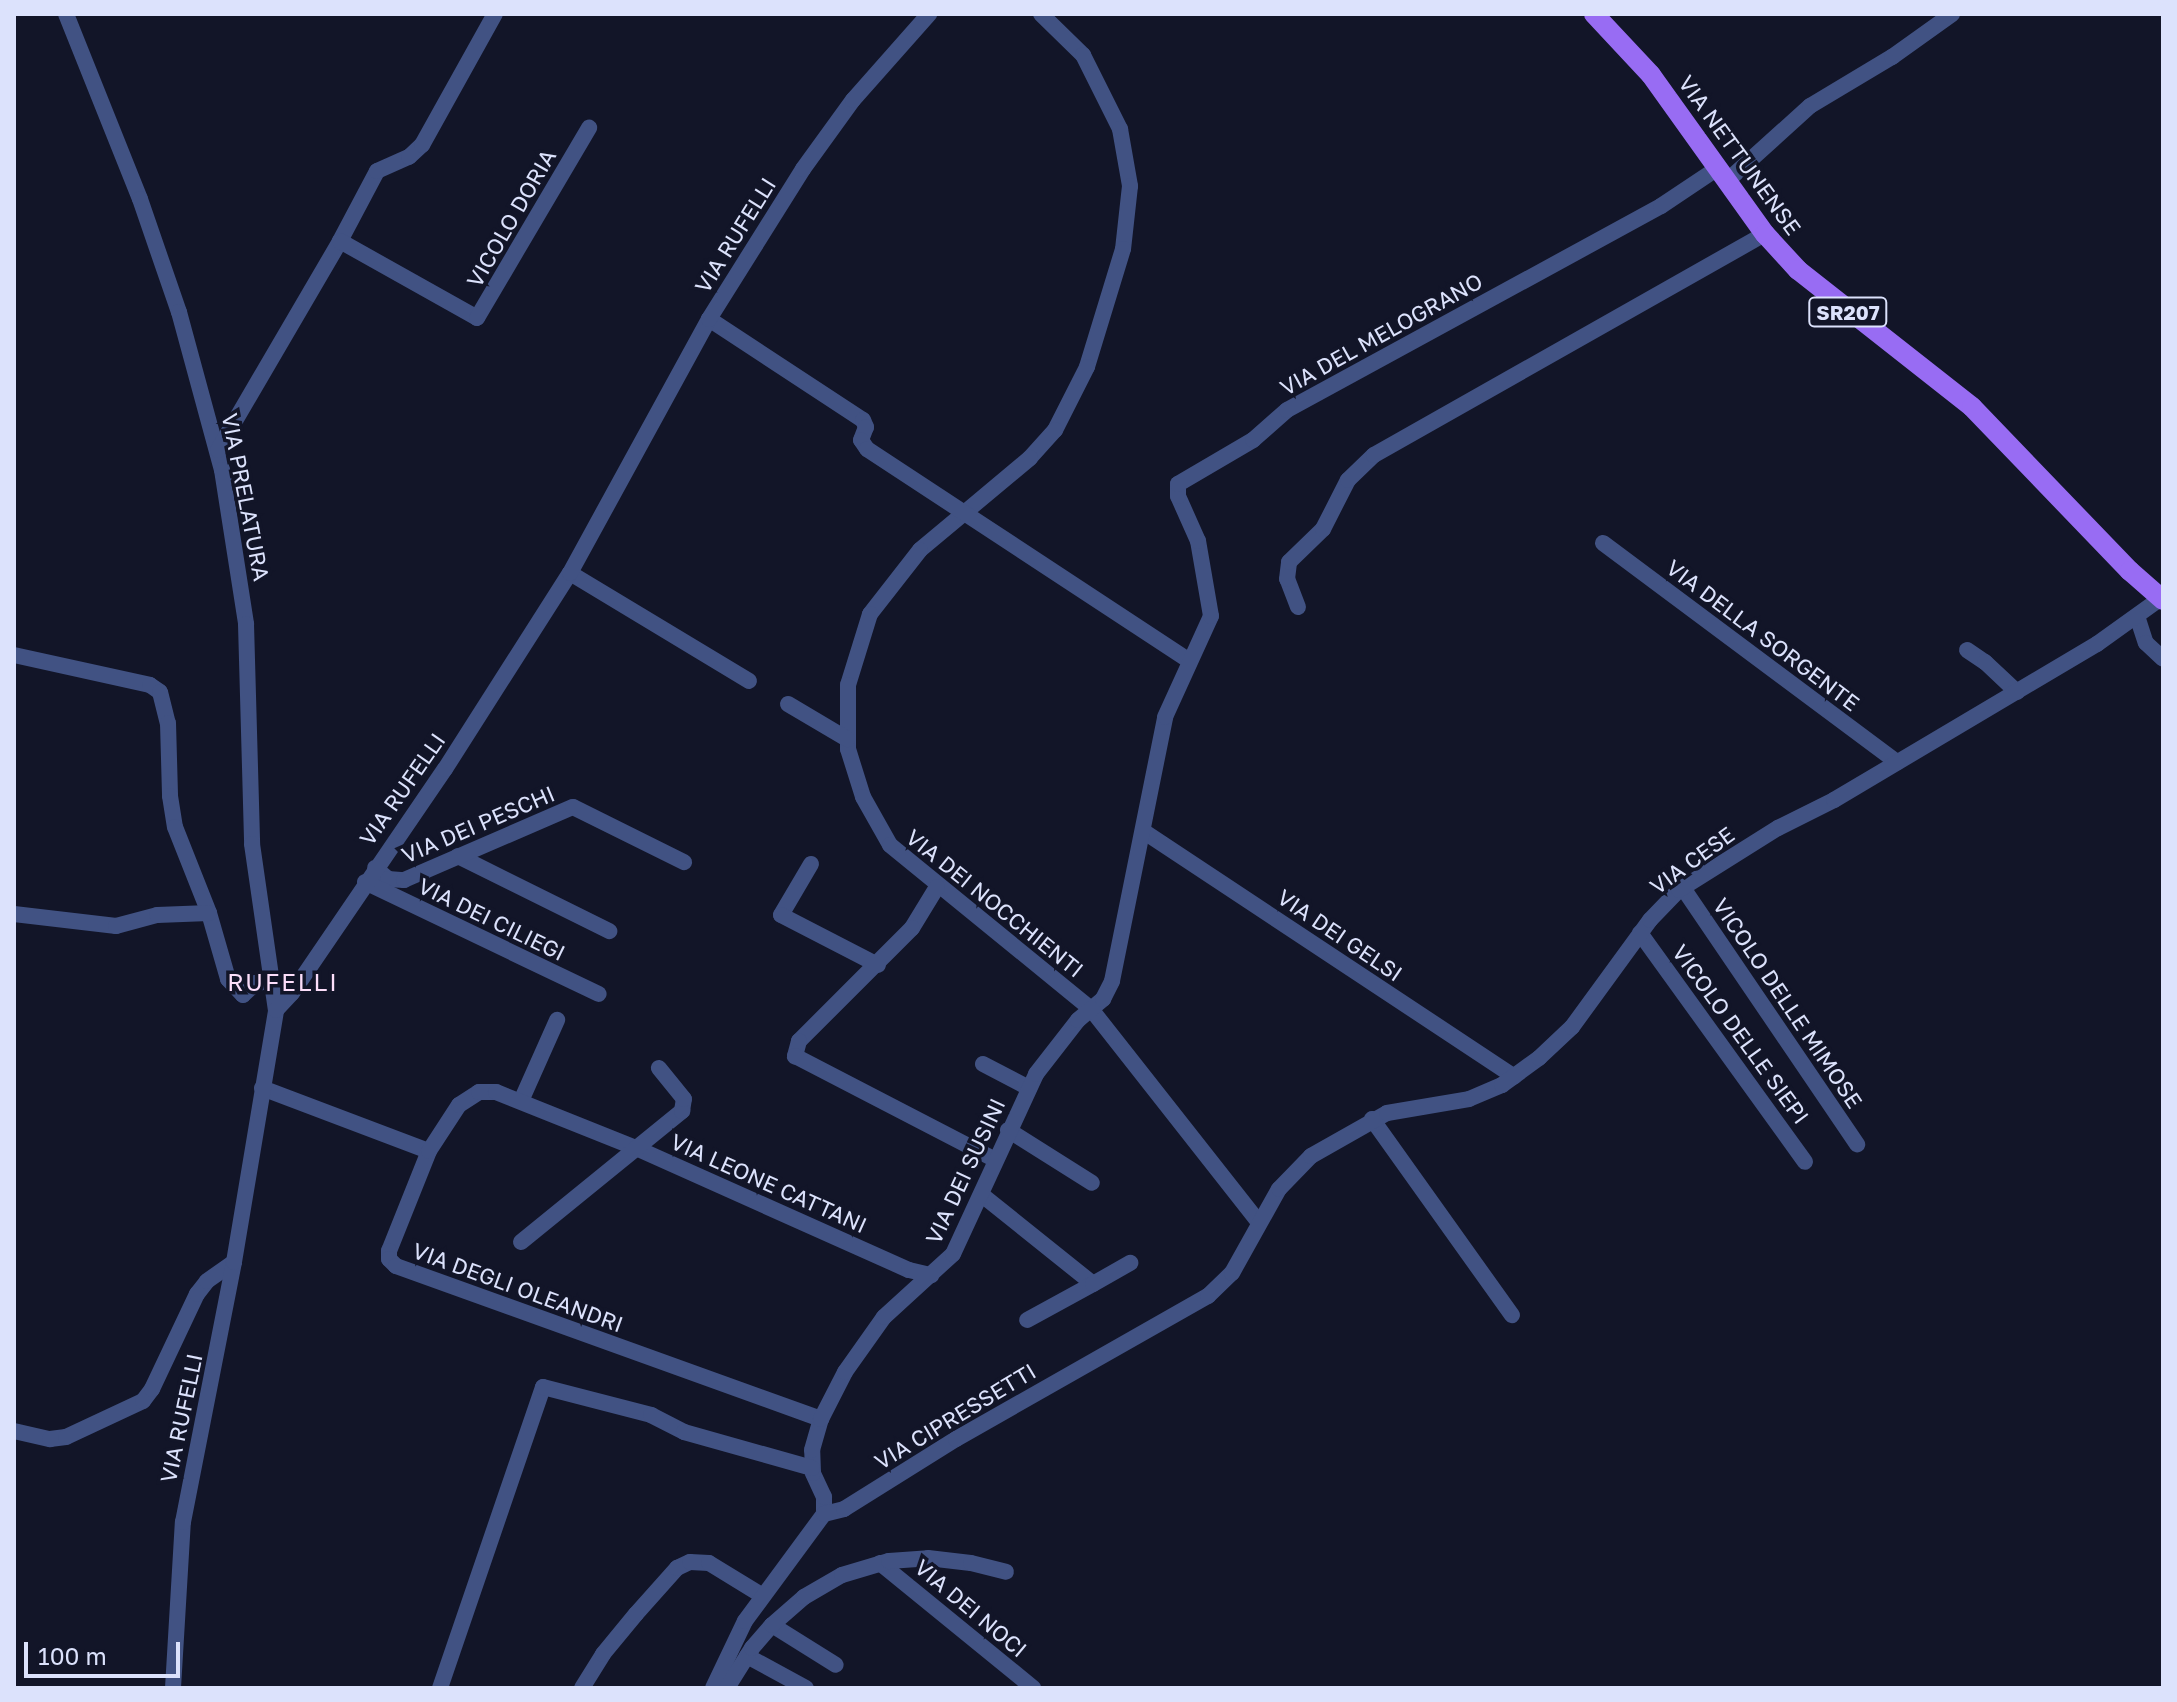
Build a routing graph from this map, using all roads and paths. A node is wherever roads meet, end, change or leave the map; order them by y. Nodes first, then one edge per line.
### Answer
1 (66, 14) edge
2 (495, 14) edge
3 (929, 14) edge
4 (1041, 14) edge
5 (1594, 14) edge
6 (1952, 14) edge
7 (589, 128) dead end
8 (1722, 174) junction
9 (1765, 234) junction
10 (340, 241) junction
11 (709, 319) junction
12 (218, 450) junction
13 (961, 513) junction
14 (1603, 543) dead end
15 (570, 573) junction
16 (2162, 595) edge
17 (1298, 607) dead end
18 (2137, 616) junction
19 (1967, 650) dead end
20 (14, 655) edge
21 (2163, 659) edge
22 (1188, 660) junction
23 (749, 681) dead end
24 (2017, 692) junction
25 (788, 704) dead end
26 (847, 739) junction
27 (1897, 762) junction
28 (1143, 831) junction
29 (458, 856) junction
30 (684, 862) dead end
31 (811, 864) dead end
32 (370, 875) junction
33 (937, 887) junction
34 (1683, 888) junction
35 (209, 913) junction
36 (14, 914) edge
37 (609, 931) dead end
38 (1640, 933) junction
39 (878, 965) junction
40 (270, 981) junction
41 (599, 994) dead end
42 (1091, 1009) junction
43 (276, 1010) junction
44 (557, 1020) dead end
45 (983, 1064) dead end
46 (659, 1068) dead end
47 (1514, 1077) junction
48 (262, 1088) junction
49 (1029, 1088) junction
50 (521, 1101) junction
51 (1372, 1119) junction
52 (1008, 1130) junction
53 (1857, 1144) dead end
54 (636, 1148) junction
55 (429, 1151) junction
56 (996, 1160) junction
57 (1805, 1162) dead end
58 (1092, 1183) dead end
59 (982, 1195) junction
60 (1258, 1221) junction
61 (521, 1242) dead end
62 (885, 1259) junction
63 (234, 1262) junction
64 (1130, 1263) dead end
65 (931, 1275) junction
66 (1093, 1284) junction
67 (913, 1287) junction
68 (1512, 1315) dead end
69 (1027, 1320) dead end
70 (821, 1419) junction
71 (14, 1431) edge
72 (812, 1468) junction
73 (824, 1514) junction
74 (880, 1563) junction
75 (1006, 1572) dead end
76 (763, 1596) junction
77 (772, 1625) junction
78 (747, 1656) junction
79 (836, 1665) dead end
80 (173, 1688) edge
81 (440, 1688) edge
82 (582, 1688) edge
83 (713, 1688) edge
84 (727, 1688) edge
85 (806, 1688) edge
86 (1033, 1688) edge

1 - 12 street, VIA PRELATURA
2 - 10 street
3 - 11 street, VIA RUFELLI
4 - 13 street, VIA DEI NOCCHIENTI
5 - 8 main road, VIA NETTUNENSE / SR207
6 - 8 street
7 - 10 street, VICOLO DORIA
8 - 9 main road, VIA NETTUNENSE / SR207
8 - 22 street, VIA DEL MELOGRANO
9 - 16 main road, VIA NETTUNENSE / SR207
9 - 17 street
10 - 12 street
11 - 13 street
11 - 15 street, VIA RUFELLI
12 - 40 street, VIA PRELATURA
13 - 22 street
13 - 26 street, VIA DEI NOCCHIENTI
14 - 27 street, VIA DELLA SORGENTE
15 - 23 street
15 - 32 street, VIA RUFELLI
16 - 18 street, VIA CESE
18 - 21 street
18 - 24 street, VIA CESE
19 - 24 street
20 - 35 street
22 - 28 street, VIA DEL MELOGRANO
24 - 27 street, VIA CESE
25 - 26 street
26 - 33 street, VIA DEI NOCCHIENTI
27 - 34 street, VIA CESE
28 - 42 street, VIA DEL MELOGRANO
28 - 47 street, VIA DEI GELSI
29 - 30 street, VIA DEI PESCHI
29 - 32 street, VIA DEI PESCHI
29 - 37 street
31 - 39 street
32 - 41 street, VIA DEI CILIEGI
32 - 43 street, VIA RUFELLI
33 - 39 street
33 - 42 street, VIA DEI NOCCHIENTI
34 - 38 street, VIA CESE
34 - 53 street, VICOLO DELLE MIMOSE
35 - 36 street
35 - 40 street
38 - 47 street, VIA CESE
38 - 57 street, VICOLO DELLE SIEPI
39 - 56 street
40 - 43 street, VIA PRELATURA
42 - 49 street, VIA DEI SUSINI
42 - 60 street, VIA DEI NOCCHIENTI
43 - 48 street, VIA RUFELLI
44 - 50 street
45 - 49 street
46 - 54 street, VIA LEONE CATTANI
47 - 51 street, VIA CESE
48 - 55 street
48 - 63 street, VIA RUFELLI
49 - 52 street, VIA DEI SUSINI
50 - 54 street, VIA LEONE CATTANI
50 - 55 street, VIA LEONE CATTANI
51 - 60 street, VIA CESE
51 - 68 street
52 - 56 street, VIA DEI SUSINI
52 - 58 street
54 - 61 street, VIA LEONE CATTANI
54 - 62 street, VIA LEONE CATTANI
55 - 70 street, VIA DEGLI OLEANDRI
56 - 59 street, VIA DEI SUSINI
59 - 65 street, VIA DEI SUSINI
59 - 66 street
60 - 73 street, VIA CIPRESSETTI
62 - 65 street, VIA LEONE CATTANI
62 - 67 street, VIA LEONE CATTANI
63 - 71 street
63 - 80 street, VIA RUFELLI
64 - 66 street
65 - 67 street, VIA DEI SUSINI
66 - 69 street
67 - 70 street, VIA DEI SUSINI
70 - 72 street, VIA DEI SUSINI
72 - 73 street, VIA DEI SUSINI
72 - 81 street
73 - 76 street
74 - 75 street, VIA DEI NOCI
74 - 77 street, VIA DEI NOCI
74 - 86 street, VIA DEI NOCI
76 - 82 street
76 - 83 street
77 - 78 street, VIA DEI NOCI
77 - 79 street
78 - 84 street, VIA DEI NOCI
78 - 85 street

